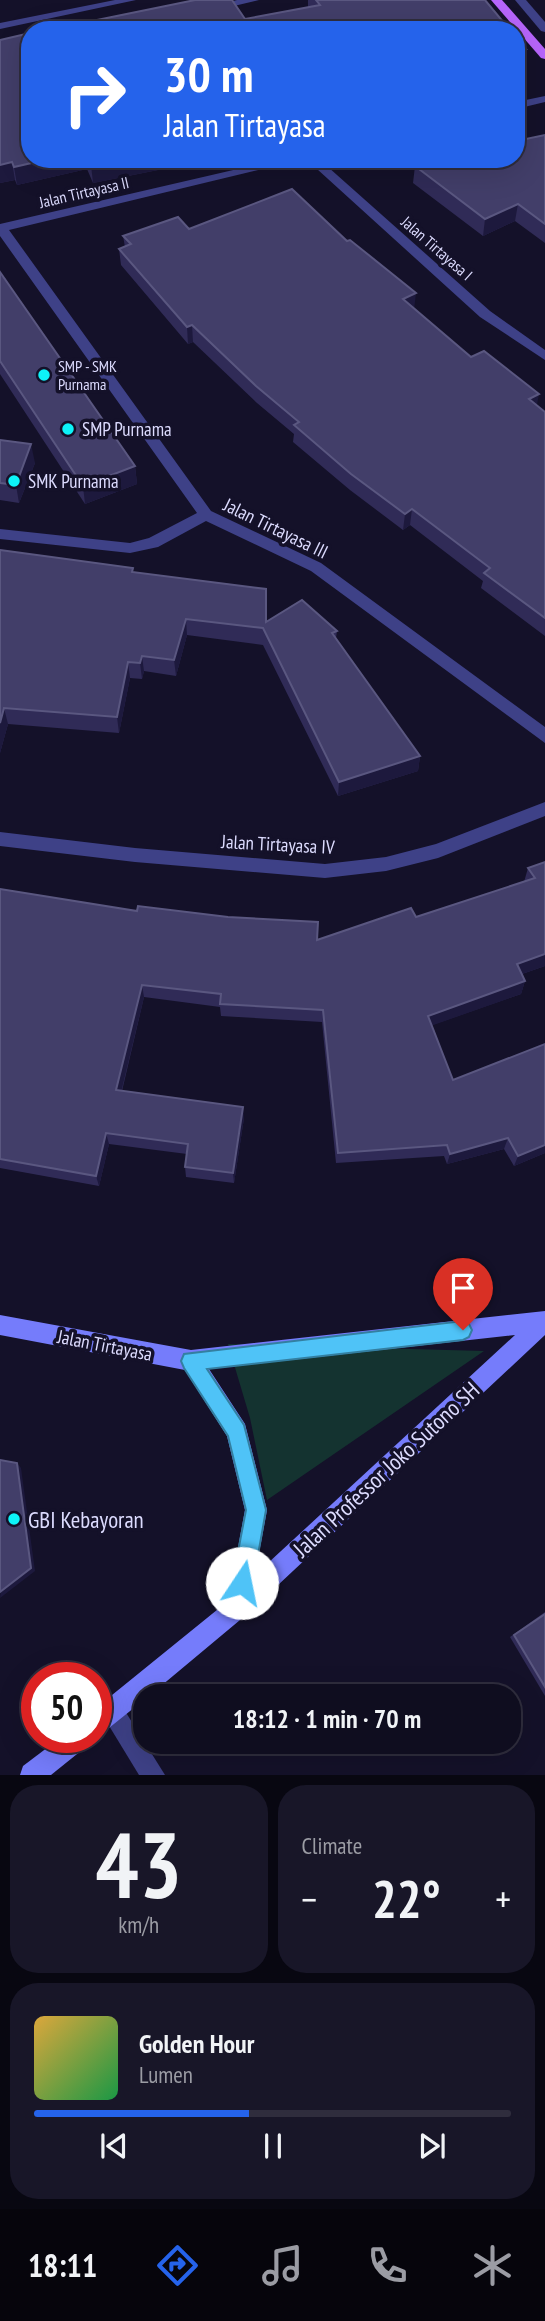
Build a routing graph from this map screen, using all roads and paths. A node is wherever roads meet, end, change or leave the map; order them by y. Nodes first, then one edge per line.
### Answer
1 (131, 0) edge
2 (254, 0) edge
3 (496, 0) edge
4 (520, 0) edge
5 (0, 11) edge
6 (200, 11) edge
7 (24, 21) edge
8 (514, 21) edge
9 (4, 25) edge
10 (545, 29) edge
11 (525, 33) edge
12 (545, 56) edge
13 (545, 99) edge
14 (525, 104) edge
15 (259, 168) edge
16 (322, 168) edge
17 (1, 228) edge
18 (545, 356) edge
19 (206, 515) junction
20 (0, 534) edge
21 (545, 736) edge
22 (545, 809) edge
23 (0, 839) edge
24 (545, 1321) edge
25 (0, 1325) edge
26 (191, 1361) junction
27 (238, 1607) junction
28 (112, 1711) edge
29 (112, 1727) edge
30 (60, 1753) edge
31 (32, 1775) edge
32 (153, 1775) edge

1 - 7 street
2 - 6 street
3 - 8 main road
4 - 10 street
5 - 9 street
11 - 12 main road
13 - 14 street
15 - 17 street, Jalan Tirtayasa II
16 - 18 street, Jalan Tirtayasa I
17 - 19 street, Jalan Tirtayasa III
19 - 20 street
19 - 21 street, Jalan Tirtayasa III
22 - 23 street, Jalan Tirtayasa IV
24 - 26 main road, Jalan Tirtayasa
24 - 27 main road, Jalan Professor Joko Sutono SH
25 - 26 main road, Jalan Tirtayasa
26 - 27 main road
27 - 28 main road, Jalan Professor Joko Sutono SH
29 - 32 street
30 - 31 main road

